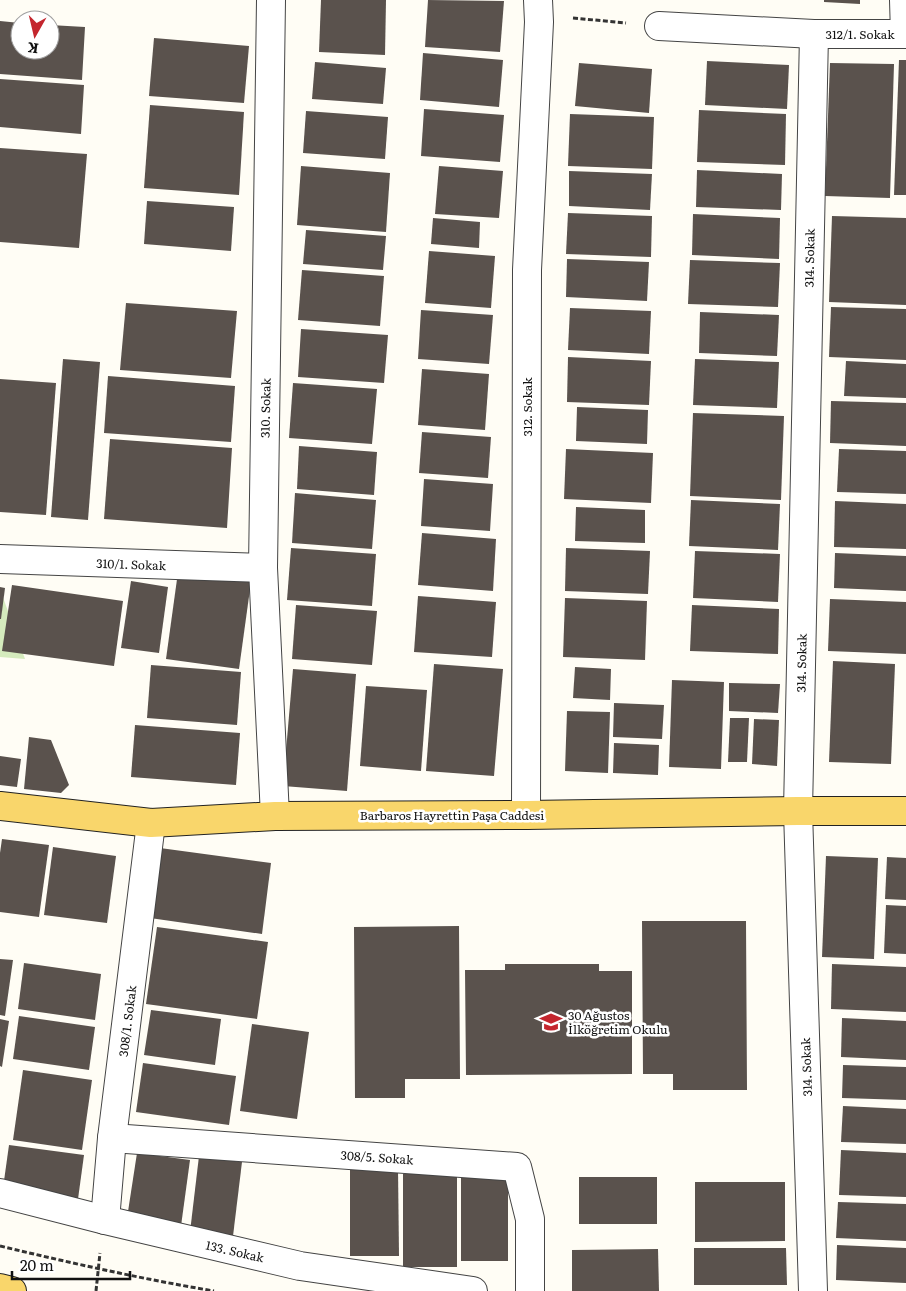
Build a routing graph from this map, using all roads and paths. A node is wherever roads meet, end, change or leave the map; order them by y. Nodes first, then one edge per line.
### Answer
1 (271, 0) edge
2 (904, 0) edge
3 (539, 7) edge
4 (660, 26) joint
5 (814, 34) junction
6 (906, 34) edge
7 (0, 559) edge
8 (262, 568) junction
9 (0, 806) edge
10 (798, 811) junction
11 (906, 811) edge
12 (526, 815) junction
13 (274, 816) junction
14 (151, 823) junction
15 (112, 1138) junction
16 (0, 1193) edge
17 (105, 1220) junction
18 (0, 1246) edge
19 (0, 1288) edge
20 (12, 1291) edge
21 (214, 1291) edge
22 (473, 1291) edge
23 (530, 1291) edge
24 (814, 1291) edge

1 - 8 street, 310. Sokak
2 - 6 street
3 - 4 path
3 - 12 street, 312. Sokak
4 - 5 street, 312/1. Sokak
5 - 6 street, 312/1. Sokak
5 - 10 street, 314. Sokak
7 - 8 street, 310/1. Sokak
8 - 13 street, 310. Sokak
9 - 14 main road, Barbaros Hayrettin Paşa Caddesi
10 - 11 main road, Barbaros Hayrettin Paşa Caddesi
10 - 12 main road, Barbaros Hayrettin Paşa Caddesi
10 - 24 street, 314. Sokak
12 - 13 main road, Barbaros Hayrettin Paşa Caddesi
13 - 14 main road, Barbaros Hayrettin Paşa Caddesi
14 - 15 street, 308/1. Sokak
15 - 17 street, 308/1. Sokak
15 - 23 street, 308/5. Sokak
16 - 17 street, 133. Sokak
17 - 22 street, 133. Sokak
18 - 21 path
19 - 20 main road

